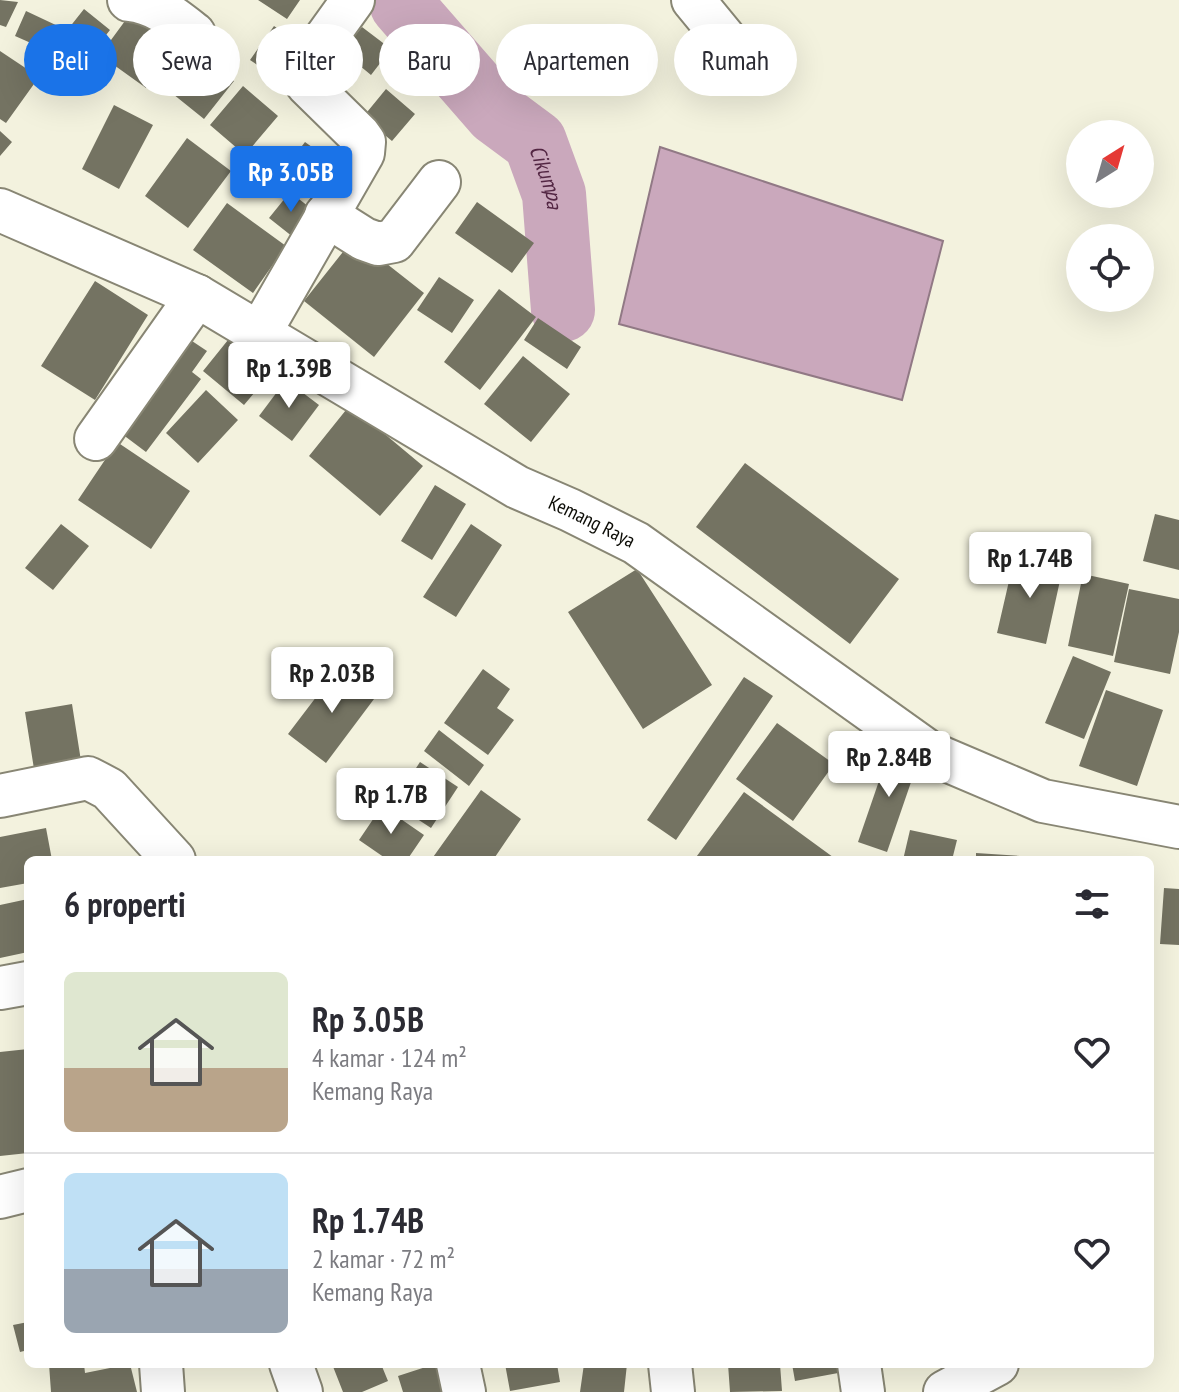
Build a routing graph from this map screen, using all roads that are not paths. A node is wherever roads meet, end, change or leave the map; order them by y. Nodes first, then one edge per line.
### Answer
1 (129, 0) edge
2 (353, 0) edge
3 (693, 0) edge
4 (181, 24) edge
5 (713, 24) edge
6 (439, 182) dead end
7 (0, 210) edge
8 (326, 215) junction
9 (197, 296) junction
10 (259, 334) junction
11 (96, 439) dead end
12 (1, 794) edge
13 (1179, 827) edge
14 (170, 856) edge
15 (24, 984) edge
16 (0, 988) edge
17 (24, 1191) edge
18 (0, 1197) edge
19 (161, 1368) edge
20 (292, 1368) edge
21 (459, 1368) edge
22 (670, 1368) edge
23 (860, 1368) edge
24 (990, 1368) edge
25 (163, 1392) edge
26 (301, 1392) edge
27 (464, 1392) edge
28 (673, 1392) edge
29 (863, 1392) edge
30 (945, 1392) edge

1 - 4 street
2 - 8 street
3 - 5 street
6 - 8 street
7 - 9 street, Kemang Raya
8 - 10 street
9 - 10 street, Kemang Raya
9 - 11 street
10 - 13 street, Kemang Raya
12 - 14 street
15 - 16 street
17 - 18 street
19 - 25 street
20 - 26 street
21 - 27 street
22 - 28 street
23 - 29 street
24 - 30 street

